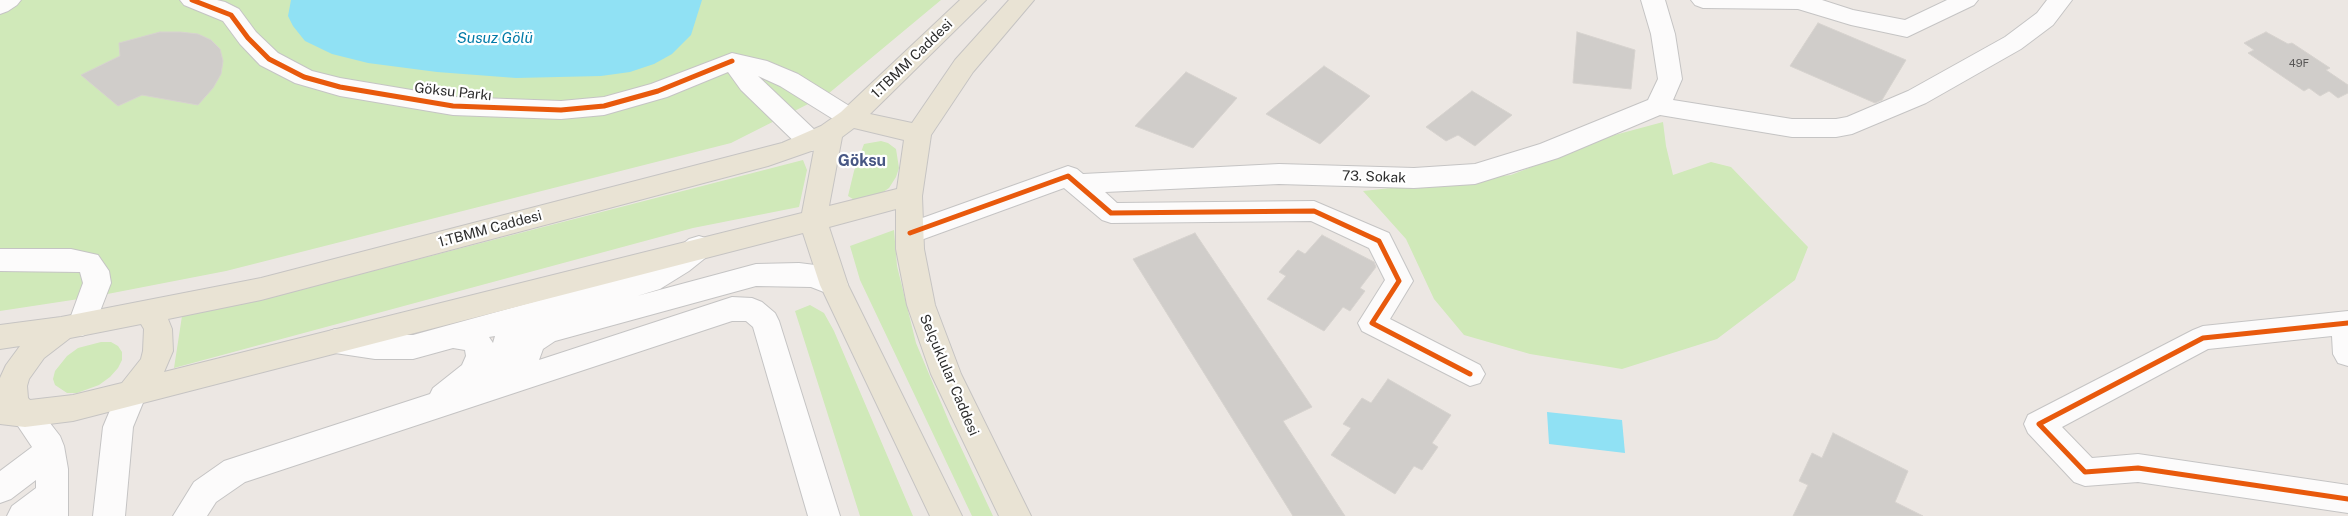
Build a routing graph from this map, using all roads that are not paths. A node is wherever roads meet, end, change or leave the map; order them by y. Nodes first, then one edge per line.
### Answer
1 (9, 0) edge
2 (192, 0) edge
3 (974, 0) edge
4 (1022, 0) edge
5 (1653, 0) edge
6 (1704, 0) edge
7 (1966, 0) edge
8 (2060, 0) edge
9 (0, 6) edge
10 (732, 61) junction
11 (1658, 106) junction
12 (830, 131) junction
13 (918, 134) junction
14 (1077, 184) junction
15 (909, 196) junction
16 (814, 220) junction
17 (910, 233) junction
18 (698, 247) junction
19 (0, 260) edge
20 (834, 285) junction
21 (147, 312) junction
22 (529, 315) junction
23 (2347, 324) edge
24 (73, 326) junction
25 (454, 336) junction
26 (0, 337) edge
27 (335, 341) junction
28 (2348, 354) edge
29 (1470, 374) dead end
30 (522, 377) junction
31 (484, 390) junction
32 (132, 392) junction
33 (425, 409) junction
34 (12, 414) edge
35 (50, 452) junction
36 (0, 488) edge
37 (2348, 499) edge
38 (52, 505) edge
39 (24, 516) edge
40 (109, 516) edge
41 (188, 516) edge
42 (824, 516) edge
43 (946, 516) edge
44 (1015, 516) edge

1 - 9 street
2 - 10 street, Göksu Parkı
3 - 12 main road, 1.TBMM Caddesi
4 - 13 main road
5 - 11 street
6 - 7 street
8 - 11 street
10 - 12 street
10 - 12 street
11 - 14 street, 73. Sokak
12 - 13 main road
12 - 16 main road
12 - 21 main road, 1.TBMM Caddesi
13 - 15 main road, Selçuklular Caddesi
14 - 17 street, 73. Sokak
14 - 29 street
15 - 16 main road
15 - 17 main road, Selçuklular Caddesi
16 - 18 main road
16 - 20 main road
17 - 44 main road, Selçuklular Caddesi
18 - 22 street
18 - 27 main road
19 - 24 street
20 - 30 street
20 - 43 main road
21 - 24 main road, 1.TBMM Caddesi
21 - 32 main road
22 - 25 street
22 - 31 street
23 - 28 street
23 - 37 street
24 - 26 main road
24 - 34 main road
25 - 27 street
25 - 33 street
27 - 32 main road
30 - 31 street
30 - 42 street
31 - 33 street
32 - 34 main road
32 - 40 street
33 - 41 street
34 - 35 street
35 - 36 street
35 - 38 street
38 - 39 street

